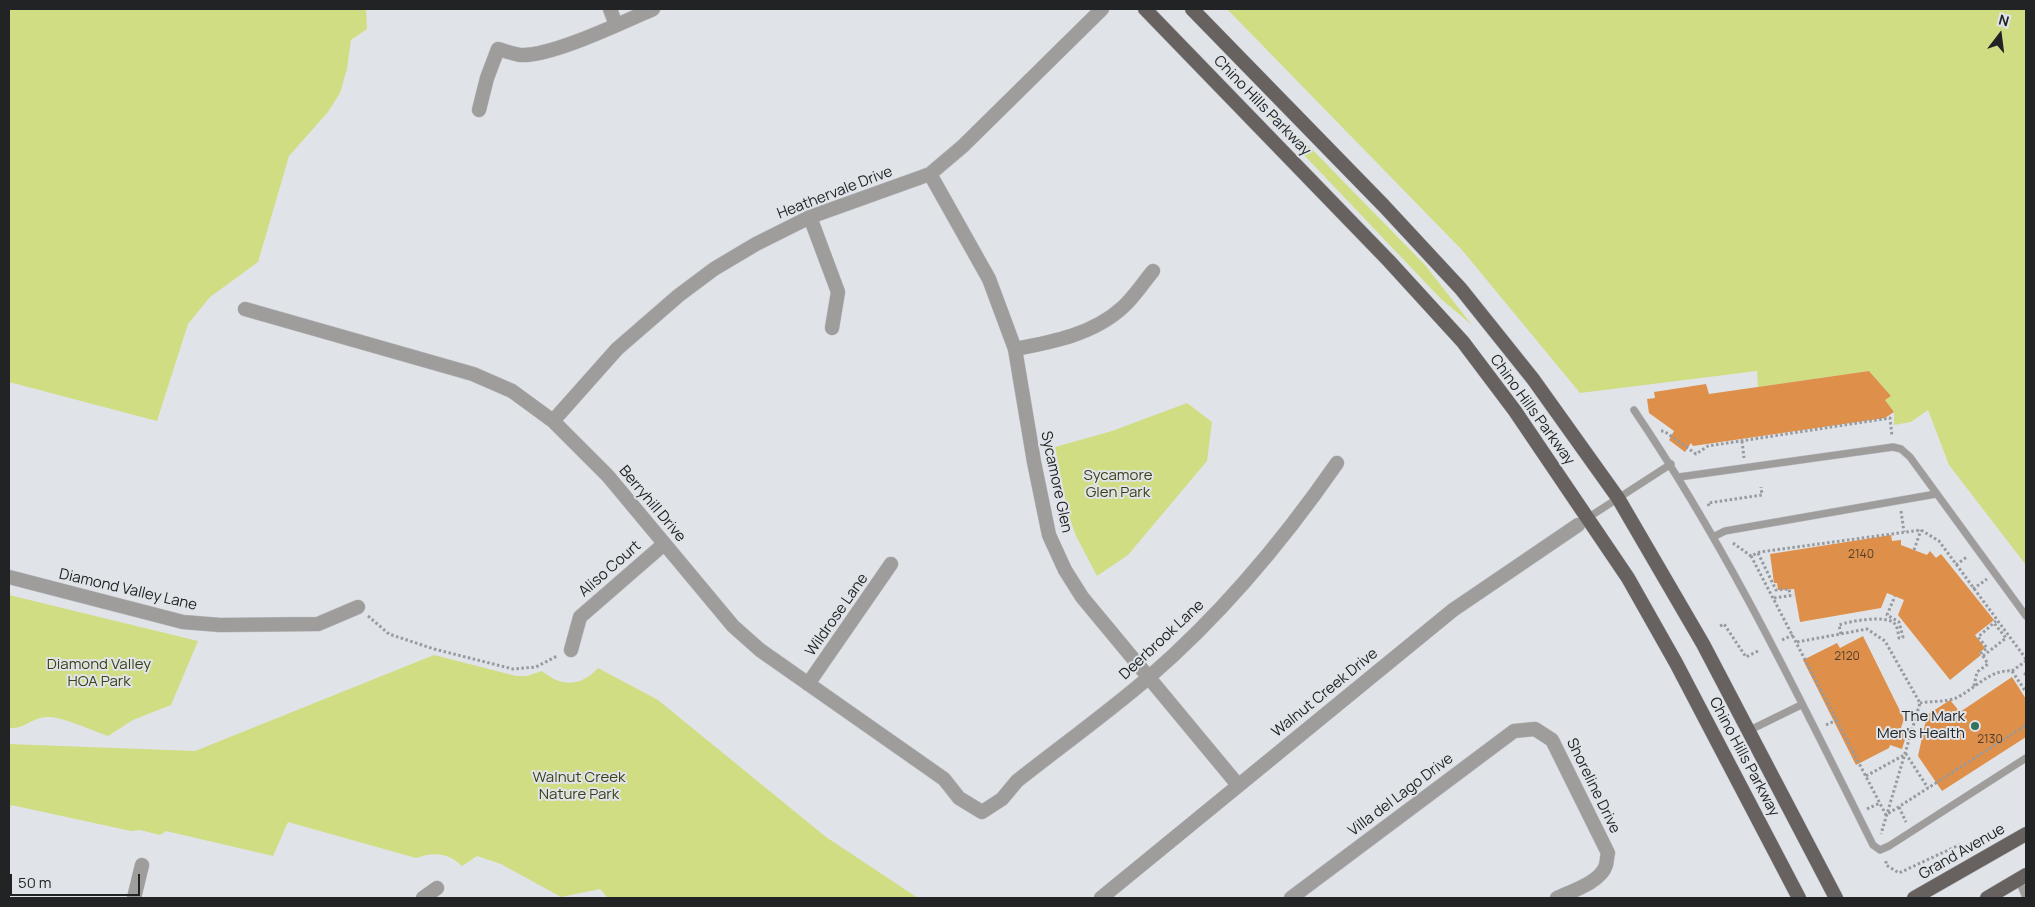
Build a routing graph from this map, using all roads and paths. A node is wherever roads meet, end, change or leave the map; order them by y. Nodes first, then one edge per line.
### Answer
1 (610, 9) edge
2 (653, 9) edge
3 (1102, 9) edge
4 (1145, 9) edge
5 (1192, 9) edge
6 (616, 25) junction
7 (479, 110) dead end
8 (930, 174) junction
9 (810, 217) junction
10 (1153, 271) dead end
11 (245, 309) dead end
12 (832, 328) dead end
13 (1015, 349) junction
14 (1634, 410) dead end
15 (553, 421) junction
16 (1648, 430) junction
17 (1893, 447) junction
18 (1337, 463) dead end
19 (1670, 464) junction
20 (1679, 477) junction
21 (1761, 486) dead end
22 (1936, 494) junction
23 (1618, 498) junction
24 (1899, 501) junction
25 (1712, 510) dead end
26 (1583, 522) junction
27 (1921, 530) junction
28 (1904, 532) junction
29 (1712, 536) junction
30 (1733, 543) dead end
31 (664, 544) junction
32 (1914, 550) dead end
33 (1758, 553) junction
34 (1751, 556) junction
35 (892, 564) dead end
36 (9, 577) edge
37 (1895, 596) dead end
38 (1774, 598) junction
39 (358, 607) joint
40 (2026, 616) edge
41 (1995, 622) junction
42 (1720, 626) dead end
43 (1841, 634) junction
44 (1793, 635) junction
45 (1779, 642) dead end
46 (1797, 642) junction
47 (571, 650) joint
48 (1760, 650) dead end
49 (1983, 656) junction
50 (2026, 660) edge
51 (2012, 671) junction
52 (1148, 678) junction
53 (808, 684) junction
54 (1974, 686) junction
55 (2026, 692) edge
56 (1920, 703) junction
57 (1801, 705) junction
58 (2026, 725) edge
59 (1535, 729) joint
60 (1748, 731) junction
61 (1906, 754) junction
62 (2026, 758) edge
63 (1866, 776) junction
64 (1238, 785) junction
65 (1928, 788) junction
66 (982, 812) joint
67 (1886, 815) junction
68 (1880, 834) dead end
69 (2026, 834) edge
70 (1961, 849) dead end
71 (1886, 861) dead end
72 (142, 865) dead end
73 (2022, 877) edge
74 (437, 888) dead end
75 (134, 898) edge
76 (423, 898) edge
77 (1101, 898) edge
78 (1291, 898) edge
79 (1557, 898) edge
80 (1799, 898) edge
81 (1836, 898) edge
82 (1914, 898) edge
83 (1987, 898) edge
84 (2026, 898) edge

1 - 6 street
2 - 6 street
3 - 8 street, Heathervale Drive
4 - 26 main road, Chino Hills Parkway
5 - 23 main road, Chino Hills Parkway
6 - 7 street
8 - 9 street, Heathervale Drive
8 - 13 street, Sycamore Glen
9 - 12 street
9 - 15 street, Heathervale Drive
10 - 13 street
11 - 15 street, Berryhill Drive
13 - 52 street, Sycamore Glen
14 - 16 lane
15 - 31 street, Berryhill Drive
16 - 17 path
16 - 19 lane
17 - 20 lane
17 - 22 lane
18 - 52 street, Deerbrook Lane
19 - 20 lane
19 - 23 lane, Walnut Creek Drive
20 - 29 lane
21 - 25 path
22 - 24 lane
22 - 40 lane
23 - 26 lane, Walnut Creek Drive
23 - 60 main road, Chino Hills Parkway
24 - 28 path
24 - 29 lane
26 - 64 street, Walnut Creek Drive
26 - 80 main road, Chino Hills Parkway
27 - 28 path
27 - 32 path
27 - 41 path
28 - 33 path
29 - 57 lane
30 - 34 path
31 - 47 street, Aliso Court
31 - 53 street, Berryhill Drive
33 - 34 path
33 - 38 path
34 - 38 path
35 - 53 street, Wildrose Lane
36 - 39 street, Diamond Valley Lane
37 - 43 path
38 - 44 path
39 - 47 path
41 - 49 path
41 - 49 path
41 - 50 path
42 - 48 path
43 - 46 path
43 - 56 path
44 - 45 path
44 - 46 path
46 - 63 path
49 - 54 path
50 - 51 path
51 - 54 path
51 - 55 path
52 - 64 street, Sycamore Glen
52 - 66 street, Deerbrook Lane
53 - 66 street, Berryhill Drive
54 - 56 path
56 - 61 path
57 - 60 lane
57 - 62 lane
58 - 65 path
59 - 78 street, Villa del Lago Drive
59 - 79 street, Shoreline Drive
60 - 81 main road, Chino Hills Parkway
61 - 63 path
61 - 65 path
61 - 67 path
63 - 67 path
64 - 77 street, Walnut Creek Drive
65 - 67 path
67 - 68 path
69 - 82 main road, Grand Avenue
70 - 71 path
72 - 75 street
73 - 83 main road
73 - 84 lane
74 - 76 street

